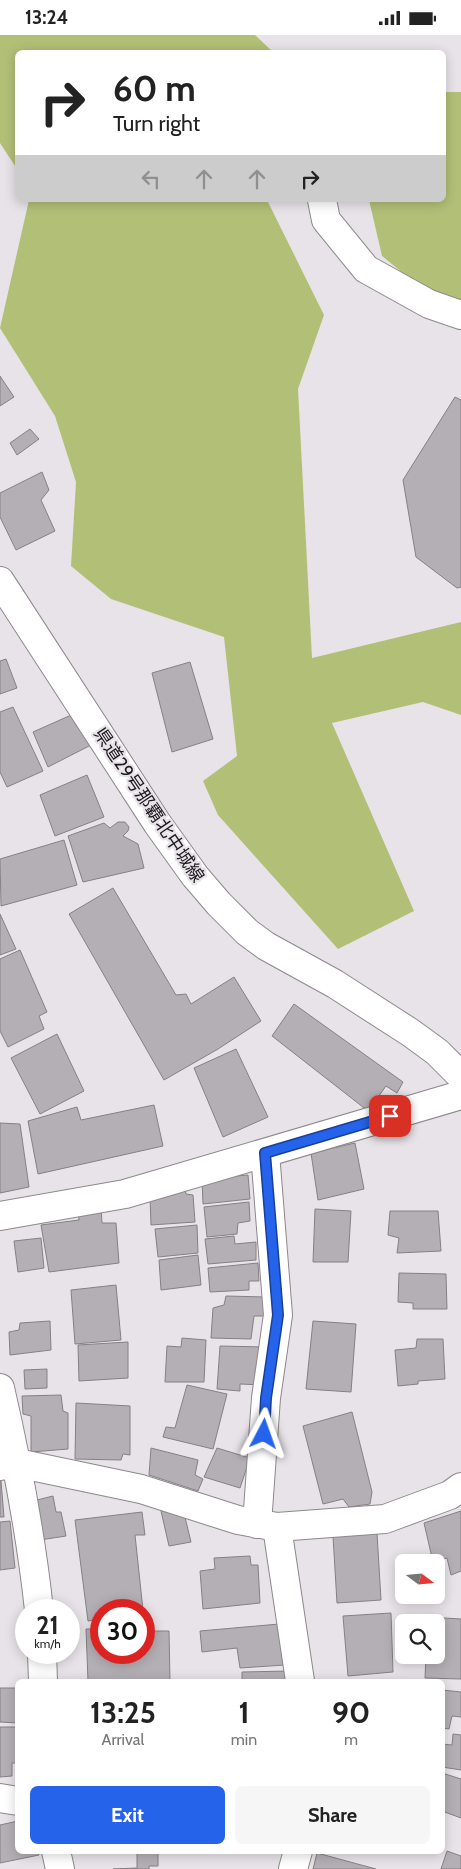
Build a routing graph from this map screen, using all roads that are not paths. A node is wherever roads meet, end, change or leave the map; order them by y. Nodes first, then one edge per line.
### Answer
1 (322, 202) edge
2 (461, 315) edge
3 (0, 581) edge
4 (461, 1075) edge
5 (461, 1095) edge
6 (265, 1153) junction
7 (0, 1216) edge
8 (0, 1388) edge
9 (9, 1464) edge
10 (461, 1487) edge
11 (267, 1525) junction
12 (38, 1599) edge
13 (42, 1664) edge
14 (43, 1679) edge
15 (300, 1679) edge
16 (0, 1798) edge
17 (15, 1800) edge
18 (57, 1854) edge
19 (297, 1854) edge
20 (60, 1869) edge
21 (293, 1869) edge

1 - 2 street
3 - 4 street, 県道29号那覇北中城線
5 - 6 street
6 - 7 street
6 - 11 street
8 - 9 street
9 - 11 street
9 - 12 street
10 - 11 street
11 - 15 street
13 - 14 street
16 - 17 street
18 - 20 street
19 - 21 street

